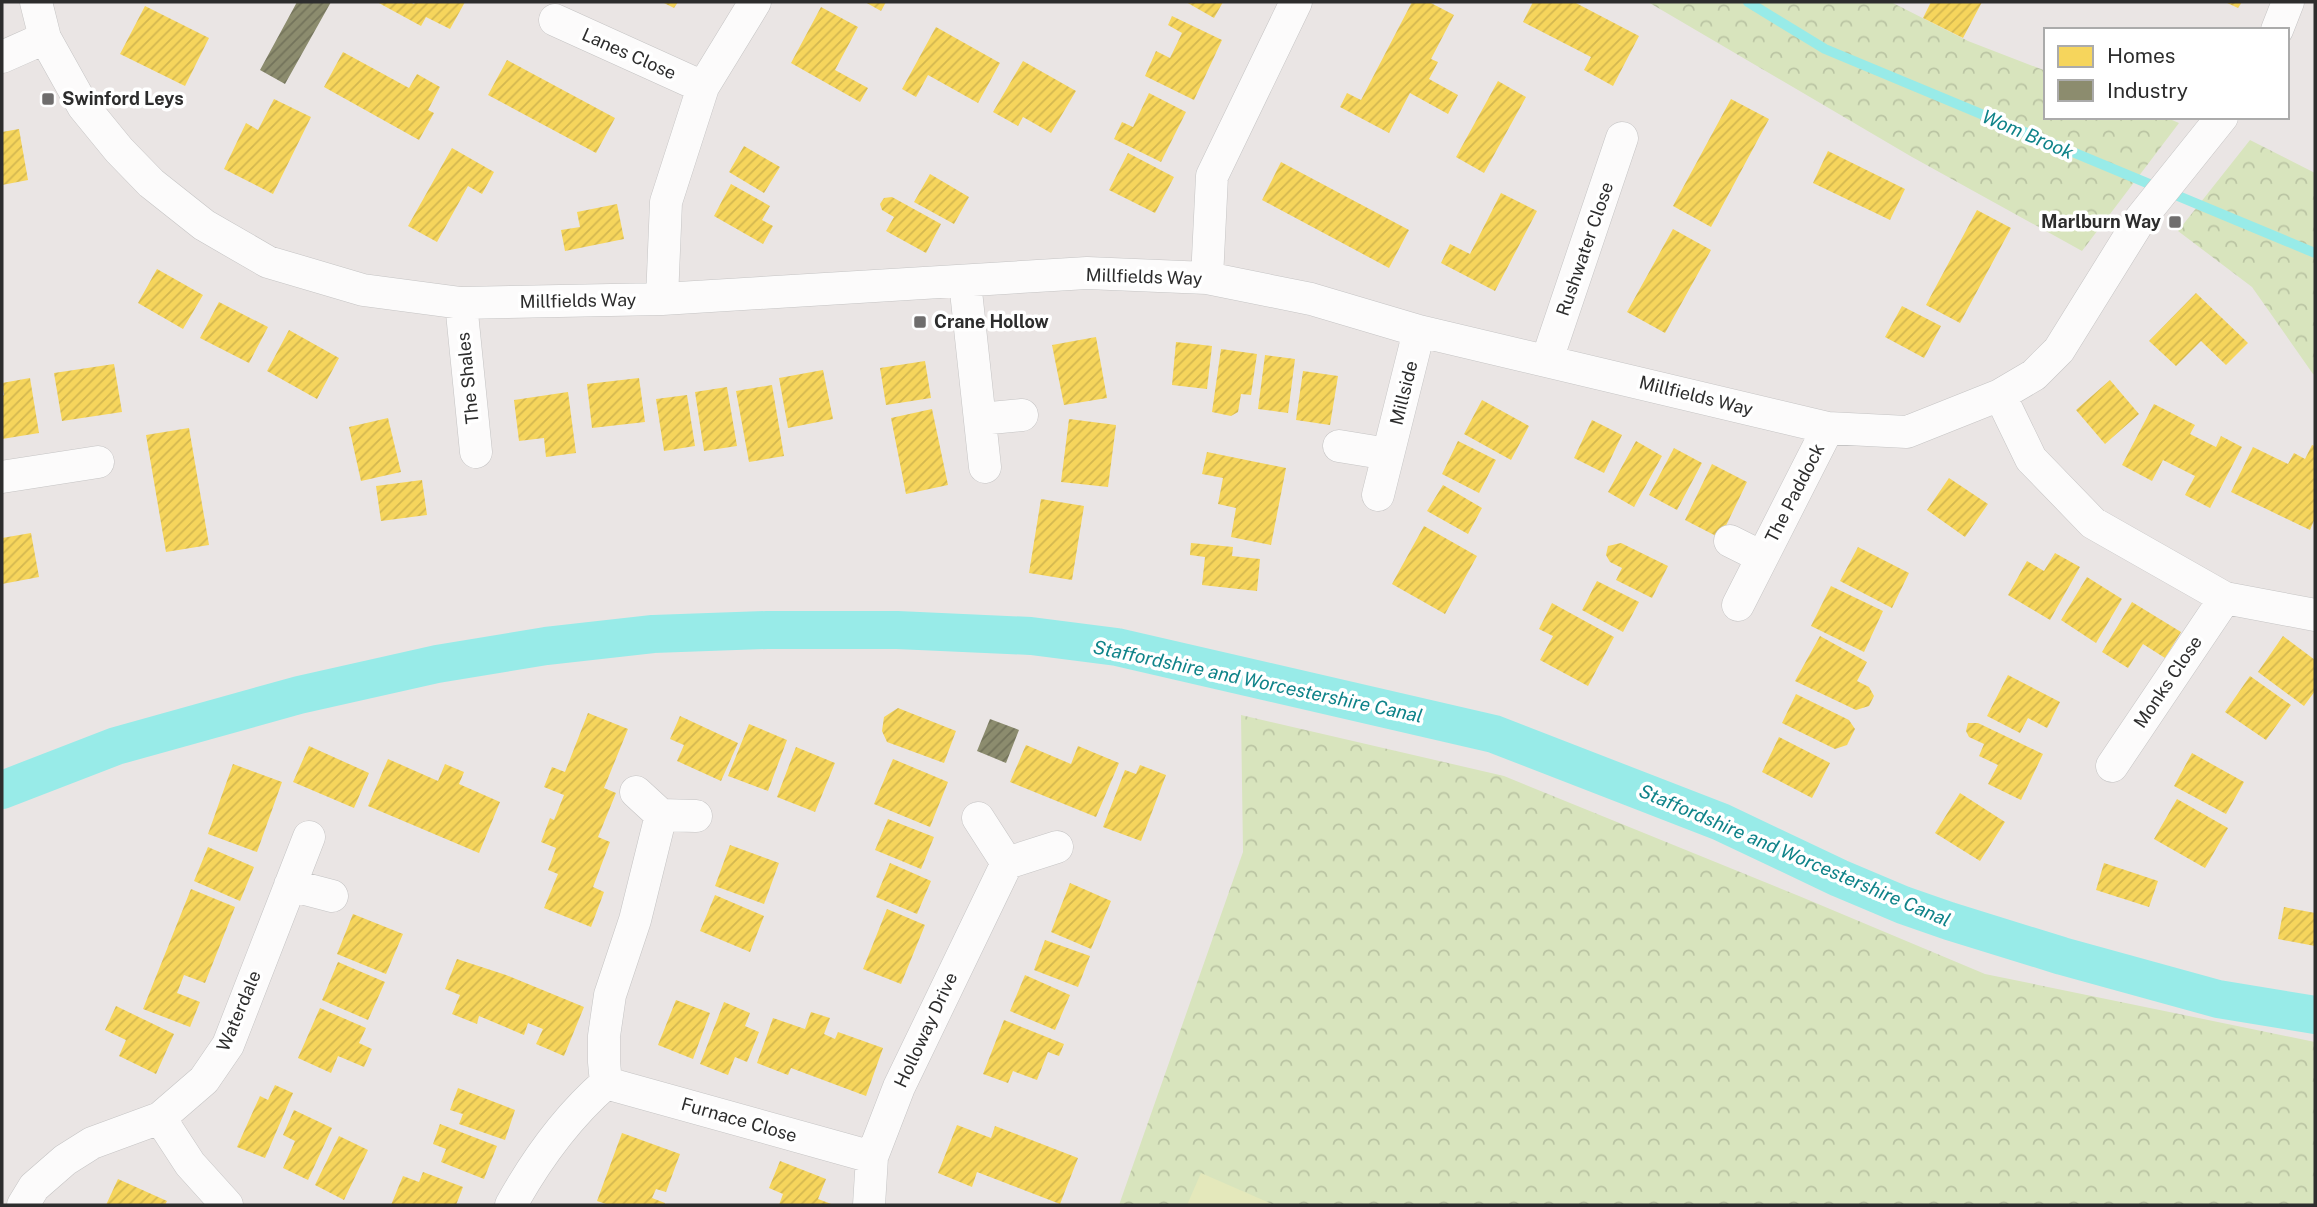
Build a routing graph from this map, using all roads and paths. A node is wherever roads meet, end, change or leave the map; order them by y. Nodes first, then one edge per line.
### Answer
1 (36, 2) edge
2 (755, 2) edge
3 (1297, 2) edge
4 (2288, 2) edge
5 (555, 20) dead end
6 (2278, 28) edge
7 (45, 38) junction
8 (2, 57) edge
9 (703, 87) junction
10 (2220, 119) edge
11 (1622, 138) dead end
12 (1207, 278) junction
13 (965, 282) junction
14 (662, 299) junction
15 (461, 303) junction
16 (1419, 331) junction
17 (1547, 360) junction
18 (2000, 395) junction
19 (1022, 415) dead end
20 (980, 419) junction
21 (1828, 428) junction
22 (1339, 446) dead end
23 (476, 452) dead end
24 (1388, 454) junction
25 (98, 462) dead end
26 (985, 467) dead end
27 (2, 477) edge
28 (1378, 495) dead end
29 (1730, 541) dead end
30 (1762, 557) junction
31 (2225, 597) junction
32 (1738, 605) dead end
33 (2315, 614) edge
34 (2112, 766) dead end
35 (636, 792) dead end
36 (661, 814) junction
37 (696, 816) dead end
38 (978, 818) dead end
39 (309, 837) dead end
40 (1057, 847) dead end
41 (1007, 863) junction
42 (290, 885) junction
43 (332, 896) dead end
44 (606, 1083) junction
45 (160, 1118) junction
46 (872, 1157) junction
47 (23, 1205) edge
48 (227, 1205) edge
49 (511, 1205) edge
50 (869, 1205) edge

1 - 7 street, Millfields Way
2 - 9 street
3 - 12 street
4 - 6 street
5 - 9 street, Lanes Close
7 - 8 street
7 - 15 street, Millfields Way
9 - 14 street
10 - 18 street, Millfields Way
11 - 17 street, Rushwater Close
12 - 13 street, Millfields Way
12 - 16 street, Millfields Way
13 - 14 street, Millfields Way
13 - 20 street
14 - 15 street, Millfields Way
15 - 23 street, The Shales
16 - 17 street, Millfields Way
16 - 24 street, Millside
17 - 21 street, Millfields Way
18 - 21 street, Millfields Way
18 - 31 street
19 - 20 street
20 - 26 street
21 - 30 street, The Paddock
22 - 24 street
24 - 28 street, Millside
25 - 27 street
29 - 30 street, The Paddock
30 - 32 street, The Paddock
31 - 33 street
31 - 34 street, Monks Close
35 - 36 street
36 - 37 street
36 - 44 street
38 - 41 street
39 - 42 street, Waterdale
40 - 41 street
41 - 46 street, Holloway Drive
42 - 43 street
42 - 45 street, Waterdale
44 - 46 street, Furnace Close
44 - 49 street
45 - 47 street, Waterdale
45 - 48 street
46 - 50 street, Holloway Drive

